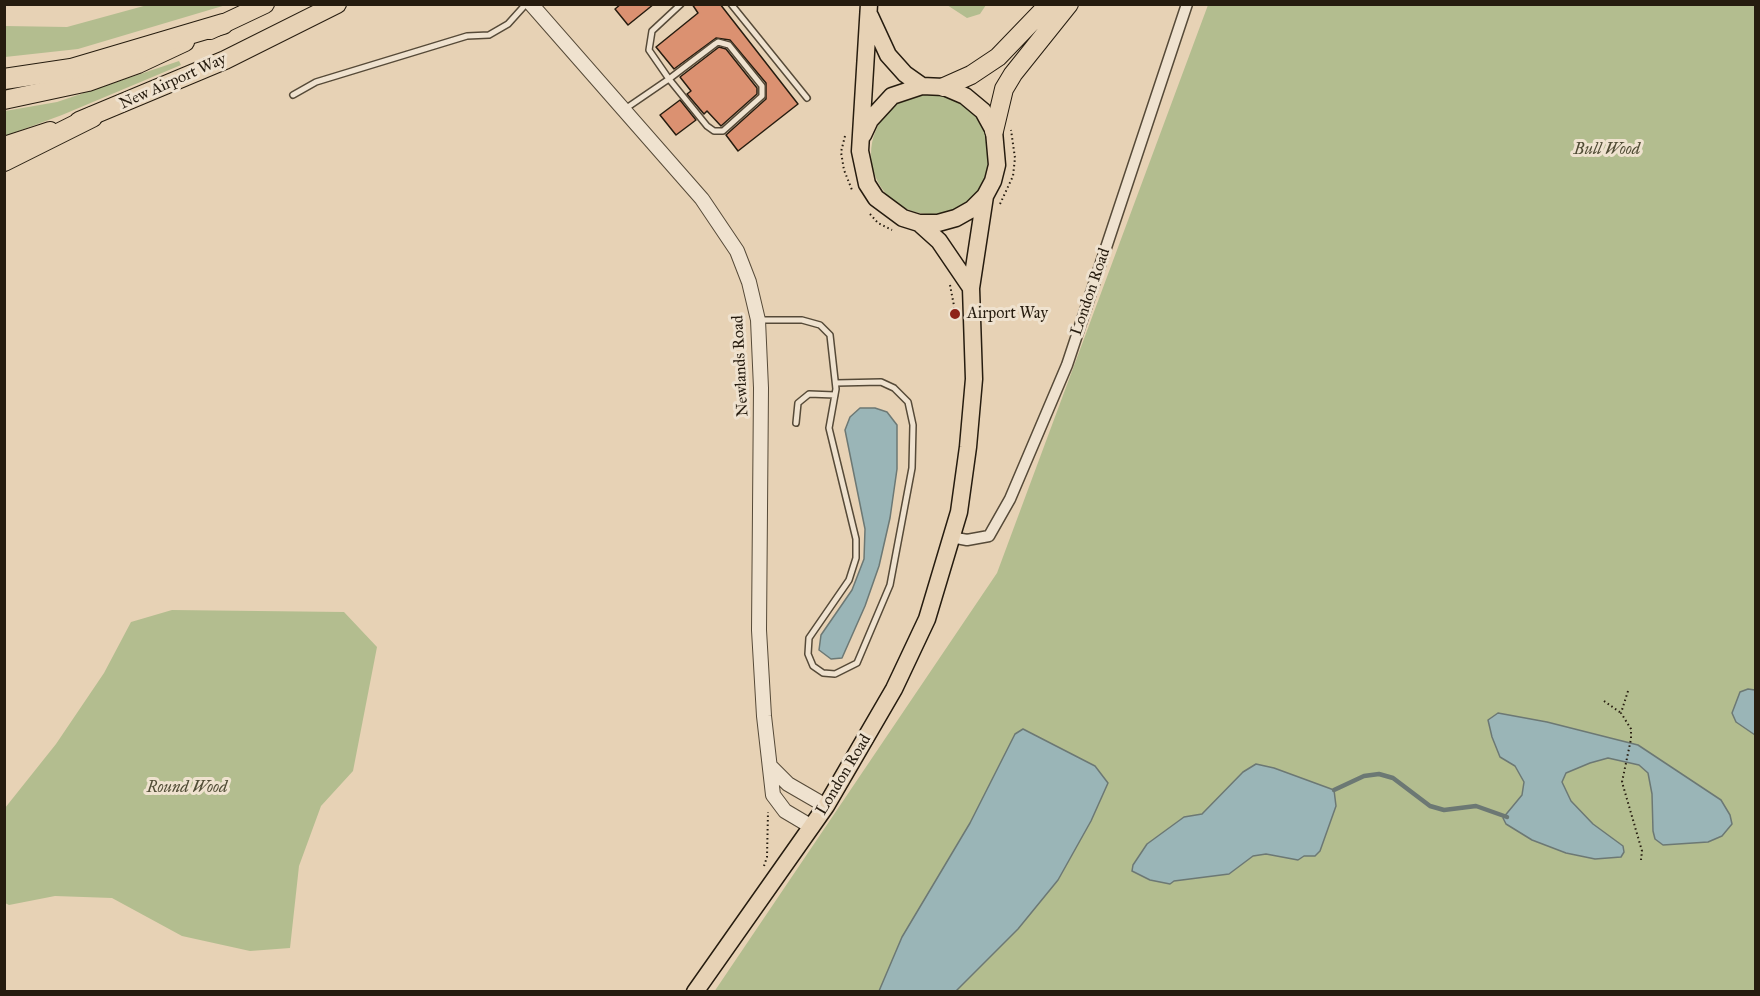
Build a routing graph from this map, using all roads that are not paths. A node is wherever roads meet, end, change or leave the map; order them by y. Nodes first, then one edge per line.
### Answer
1 (265, 4) edge
2 (337, 4) edge
3 (526, 4) edge
4 (531, 4) edge
5 (681, 4) edge
6 (732, 4) edge
7 (1049, 4) edge
8 (1069, 4) edge
9 (1188, 4) edge
10 (869, 9) edge
11 (223, 24) junction
12 (4, 79) edge
13 (669, 79) junction
14 (922, 86) junction
15 (944, 87) junction
16 (293, 95) dead end
17 (807, 98) dead end
18 (4, 100) edge
19 (625, 109) junction
20 (92, 117) junction
21 (994, 131) junction
22 (863, 135) junction
23 (4, 146) edge
24 (4, 161) edge
25 (985, 196) junction
26 (919, 223) junction
27 (971, 288) junction
28 (758, 320) junction
29 (836, 383) junction
30 (835, 395) junction
31 (796, 423) dead end
32 (951, 537) junction
33 (771, 767) junction
34 (826, 806) junction
35 (812, 827) junction
36 (695, 992) edge

1 - 11 highway, New Airport Way
2 - 20 highway, New Airport Way
3 - 16 lane
4 - 19 street, Newlands Road
5 - 13 lane
6 - 17 lane
7 - 15 highway
8 - 21 highway
9 - 32 street, London Road
10 - 14 main road
10 - 22 main road
11 - 12 highway
11 - 18 highway, New Airport Way
13 - 13 lane
13 - 19 lane
14 - 15 main road
14 - 22 main road
15 - 21 main road
19 - 28 street, Newlands Road
20 - 23 highway, New Airport Way
20 - 24 highway
21 - 25 main road
22 - 26 main road
25 - 26 main road
25 - 27 main road, London Road
26 - 27 main road
27 - 32 main road, London Road
28 - 29 lane
28 - 33 street, Newlands Road
29 - 30 lane
29 - 30 lane
30 - 31 lane
32 - 34 main road, London Road
33 - 34 street
33 - 35 street, Newlands Road
34 - 35 main road, London Road
35 - 36 main road, London Road

